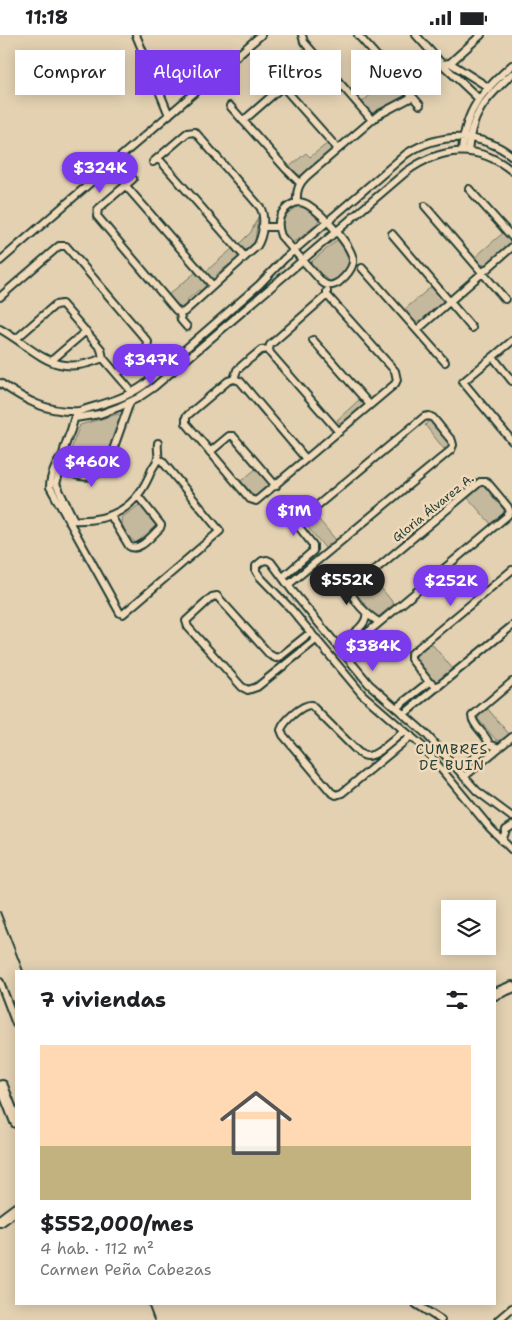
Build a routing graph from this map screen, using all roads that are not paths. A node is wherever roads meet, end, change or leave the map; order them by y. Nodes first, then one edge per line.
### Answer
1 (136, 35) edge
2 (261, 35) edge
3 (302, 35) edge
4 (358, 35) edge
5 (480, 35) edge
6 (418, 36) edge
7 (450, 63) junction
8 (442, 64) junction
9 (512, 65) edge
10 (512, 74) edge
11 (488, 87) junction
12 (274, 95) edge
13 (290, 95) edge
14 (412, 97) junction
15 (478, 98) junction
16 (420, 105) dead end
17 (230, 106) dead end
18 (169, 115) junction
19 (372, 120) junction
20 (243, 121) junction
21 (466, 138) junction
22 (492, 144) junction
23 (338, 149) junction
24 (465, 151) junction
25 (512, 156) edge
26 (488, 157) junction
27 (158, 158) junction
28 (153, 162) dead end
29 (512, 171) edge
30 (133, 179) dead end
31 (300, 183) junction
32 (126, 186) junction
33 (469, 189) dead end
34 (297, 203) junction
35 (425, 206) dead end
36 (327, 222) junction
37 (262, 227) junction
38 (279, 227) junction
39 (336, 232) junction
40 (392, 234) dead end
41 (512, 237) edge
42 (512, 247) edge
43 (294, 251) junction
44 (245, 257) junction
45 (0, 261) edge
46 (303, 261) junction
47 (362, 268) dead end
48 (483, 273) junction
49 (213, 286) junction
50 (328, 286) junction
51 (327, 295) junction
52 (0, 297) edge
53 (505, 299) dead end
54 (450, 302) junction
55 (180, 313) junction
56 (187, 327) dead end
57 (472, 328) dead end
58 (0, 329) edge
59 (417, 330) junction
60 (86, 331) junction
61 (16, 339) junction
62 (313, 340) dead end
63 (512, 341) edge
64 (269, 349) junction
65 (493, 357) junction
66 (103, 359) junction
67 (51, 361) junction
68 (445, 362) dead end
69 (117, 374) junction
70 (157, 374) junction
71 (163, 379) junction
72 (234, 379) junction
73 (512, 381) edge
74 (0, 383) edge
75 (132, 393) junction
76 (130, 402) junction
77 (370, 405) junction
78 (79, 411) junction
79 (75, 418) junction
80 (339, 432) junction
81 (512, 441) edge
82 (158, 443) dead end
83 (210, 452) junction
84 (63, 455) junction
85 (158, 459) junction
86 (306, 459) junction
87 (65, 463) junction
88 (276, 486) junction
89 (138, 496) junction
90 (111, 516) junction
91 (71, 520) junction
92 (313, 546) junction
93 (327, 554) junction
94 (512, 570) edge
95 (283, 577) junction
96 (288, 585) junction
97 (301, 601) junction
98 (291, 609) junction
99 (365, 611) junction
100 (379, 622) junction
101 (512, 626) edge
102 (311, 632) junction
103 (317, 639) junction
104 (337, 645) junction
105 (343, 653) junction
106 (277, 657) junction
107 (285, 665) junction
108 (276, 672) junction
109 (362, 675) junction
110 (429, 682) junction
111 (512, 682) edge
112 (352, 683) junction
113 (438, 687) junction
114 (396, 708) junction
115 (404, 714) junction
116 (404, 731) junction
117 (426, 734) junction
118 (411, 736) junction
119 (512, 737) edge
120 (419, 743) junction
121 (489, 744) junction
122 (499, 748) junction
123 (368, 756) junction
124 (372, 768) junction
125 (458, 770) junction
126 (464, 777) junction
127 (512, 817) edge
128 (512, 826) edge
129 (502, 841) junction
130 (512, 850) edge
131 (0, 982) edge
132 (512, 987) edge
133 (496, 994) edge
134 (3, 1000) edge
135 (15, 1022) edge
136 (1, 1085) edge
137 (15, 1120) edge
138 (15, 1210) edge
139 (0, 1221) edge
140 (418, 1305) edge
141 (512, 1308) edge
142 (441, 1320) edge
143 (498, 1320) edge

1 - 18 street
2 - 18 street
3 - 19 street
4 - 14 street
5 - 7 street
6 - 8 street
7 - 8 street
7 - 11 street
8 - 15 street
9 - 11 street
10 - 21 street
11 - 15 street
12 - 20 street
13 - 23 street
14 - 16 street
14 - 19 street
15 - 21 street
17 - 20 street
18 - 45 street
19 - 23 street
20 - 31 street
21 - 22 street
21 - 24 street
21 - 36 street
22 - 25 street
22 - 26 street
23 - 31 street
24 - 26 street
24 - 39 street
26 - 29 street
27 - 28 street
27 - 37 street
27 - 44 street
30 - 32 street
31 - 34 street
32 - 49 street
32 - 55 street
33 - 41 street
34 - 36 street
34 - 38 street
35 - 48 street
36 - 39 street
36 - 43 street
37 - 38 street
37 - 44 street
38 - 43 street
39 - 46 street
39 - 50 street
40 - 54 street
42 - 48 street
43 - 46 street
43 - 70 street
44 - 49 street
46 - 50 street
46 - 71 street
47 - 59 street
48 - 53 street
48 - 54 street
49 - 55 street
50 - 51 street
51 - 64 street
51 - 77 street
52 - 69 street
54 - 57 street
54 - 59 street
55 - 56 street
58 - 61 street
59 - 68 street
60 - 61 street
60 - 66 street
60 - 67 street
61 - 67 street
62 - 77 street
63 - 65 street
64 - 72 street
64 - 80 street
65 - 73 street
65 - 81 street
66 - 67 street
66 - 69 street
69 - 75 street
70 - 71 street
70 - 75 street
71 - 76 street
72 - 83 street
72 - 86 street
74 - 78 street
75 - 78 street
76 - 79 street
76 - 87 street
77 - 80 street
78 - 79 street
79 - 84 street
80 - 86 street
82 - 85 street
83 - 88 street
83 - 88 street
84 - 87 street
84 - 91 street
85 - 89 street
85 - 91 street
86 - 88 street
87 - 91 street
89 - 90 street
89 - 90 street
90 - 91 street
92 - 93 street
92 - 93 street
92 - 95 street
93 - 96 street
94 - 110 street
95 - 96 street
95 - 98 street
96 - 97 street
97 - 98 street
97 - 104 street
98 - 102 street
99 - 100 street
99 - 100 street, Gloria Álvarez A.
99 - 104 street
100 - 105 street
101 - 113 street
102 - 103 street
102 - 106 street
103 - 107 street
103 - 112 street
104 - 105 street
105 - 109 street
106 - 107 street
106 - 108 street
106 - 108 street
107 - 108 street
109 - 112 street
109 - 114 street
110 - 113 street
110 - 114 street
111 - 121 street
112 - 116 street
113 - 115 street
114 - 115 street
115 - 117 street
116 - 118 street
116 - 123 street
117 - 120 street
117 - 125 street
118 - 120 street
118 - 124 street
119 - 122 street
120 - 129 street
121 - 122 street
121 - 125 street
122 - 126 street
123 - 124 street
123 - 124 street
125 - 126 street
126 - 127 street
128 - 129 street
129 - 130 street
131 - 134 street
132 - 133 main road
134 - 135 street
136 - 137 main road
138 - 139 main road
140 - 142 street
141 - 143 street

